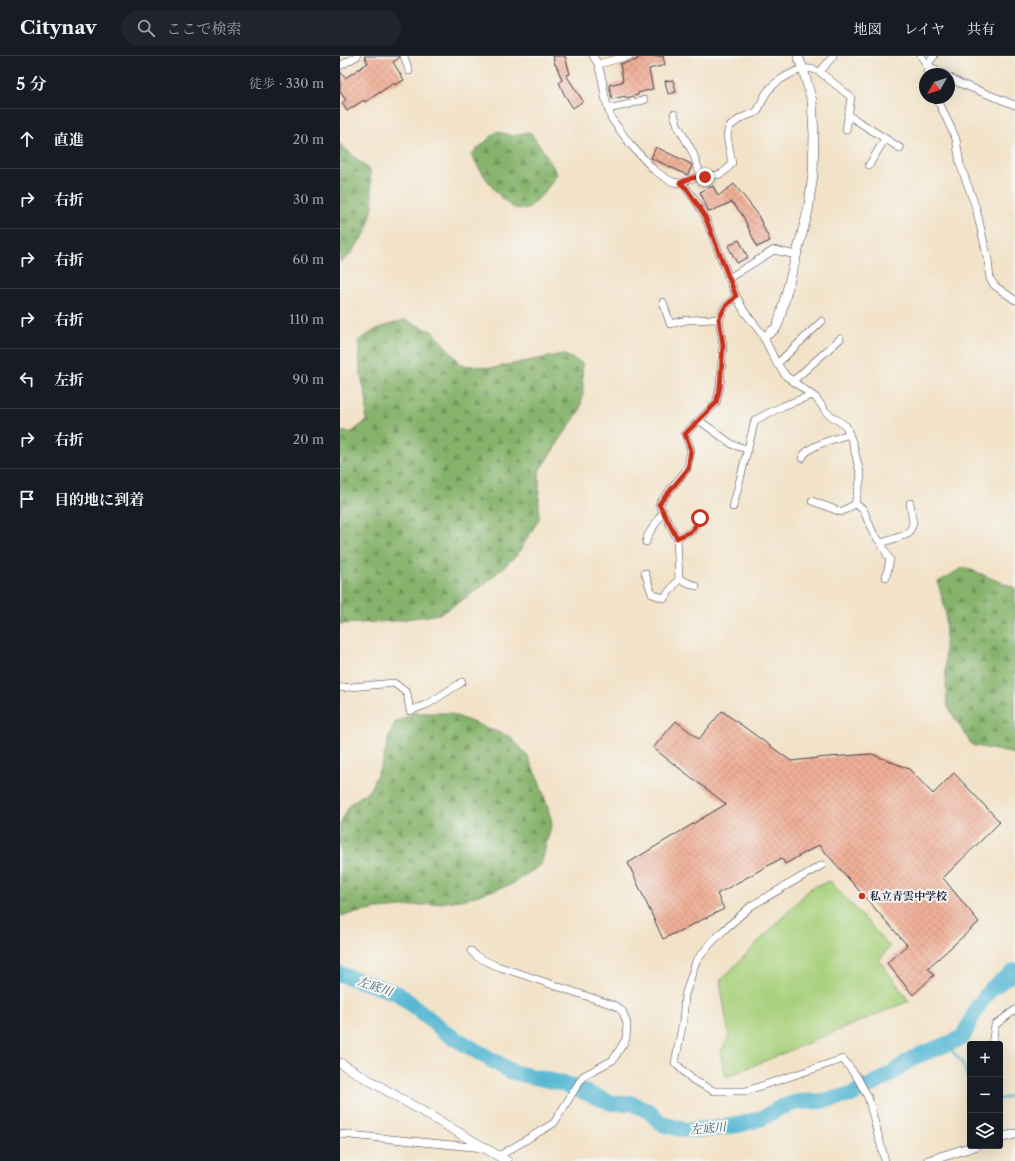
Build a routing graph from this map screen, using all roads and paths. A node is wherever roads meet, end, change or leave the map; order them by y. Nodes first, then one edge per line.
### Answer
1 (357, 56) edge
2 (593, 56) edge
3 (629, 56) edge
4 (798, 56) edge
5 (833, 56) edge
6 (921, 56) edge
7 (934, 56) edge
8 (406, 57) edge
9 (598, 64) junction
10 (928, 65) junction
11 (340, 66) edge
12 (933, 68) edge
13 (803, 69) junction
14 (409, 71) dead end
15 (820, 72) junction
16 (955, 80) edge
17 (644, 100) dead end
18 (940, 104) edge
19 (1015, 105) edge
20 (608, 109) junction
21 (674, 114) dead end
22 (848, 115) junction
23 (846, 130) dead end
24 (885, 139) junction
25 (900, 148) dead end
26 (869, 165) dead end
27 (701, 176) junction
28 (680, 183) junction
29 (796, 255) junction
30 (729, 278) junction
31 (736, 296) junction
32 (1015, 300) edge
33 (663, 302) dead end
34 (719, 319) junction
35 (822, 321) dead end
36 (764, 337) junction
37 (840, 339) dead end
38 (777, 364) junction
39 (793, 381) junction
40 (812, 395) junction
41 (700, 421) junction
42 (849, 434) junction
43 (747, 449) junction
44 (802, 458) dead end
45 (812, 501) dead end
46 (910, 503) dead end
47 (855, 504) junction
48 (733, 507) dead end
49 (663, 512) junction
50 (700, 518) dead end
51 (677, 538) junction
52 (646, 542) dead end
53 (881, 543) junction
54 (645, 573) dead end
55 (886, 578) dead end
56 (679, 579) junction
57 (696, 586) dead end
58 (462, 682) dead end
59 (340, 688) edge
60 (822, 865) dead end
61 (471, 951) dead end
62 (1015, 1010) edge
63 (992, 1041) edge
64 (340, 1063) edge
65 (340, 1134) edge
66 (1015, 1134) edge
67 (1003, 1137) edge
68 (487, 1148) junction
69 (967, 1149) edge
70 (503, 1159) edge
71 (885, 1161) edge
72 (928, 1161) edge

1 - 11 street
2 - 9 street
3 - 9 street
4 - 13 street
5 - 15 street
6 - 10 street
7 - 10 street
8 - 14 street
9 - 20 street
10 - 12 street
13 - 15 street
13 - 27 street
13 - 29 street
15 - 22 street
16 - 19 street
17 - 20 street
18 - 32 street
20 - 28 street
21 - 27 street
22 - 23 street
22 - 24 street
24 - 25 street
24 - 26 street
27 - 28 street
28 - 30 street
29 - 30 street
29 - 36 street
30 - 31 street
31 - 34 street
31 - 36 street
33 - 34 street
34 - 41 street
35 - 38 street
36 - 38 street
37 - 39 street
38 - 39 street
39 - 40 street
40 - 42 street
40 - 43 street
41 - 43 street
41 - 49 street
42 - 44 street
42 - 47 street
43 - 48 street
45 - 47 street
46 - 53 street
47 - 53 street
49 - 51 street
49 - 52 street
50 - 51 street
51 - 56 street
53 - 55 street
54 - 56 street
56 - 57 street
58 - 59 street
60 - 71 street
61 - 70 street
62 - 63 street
64 - 68 street
65 - 68 street
66 - 67 street
68 - 70 street
69 - 72 street

